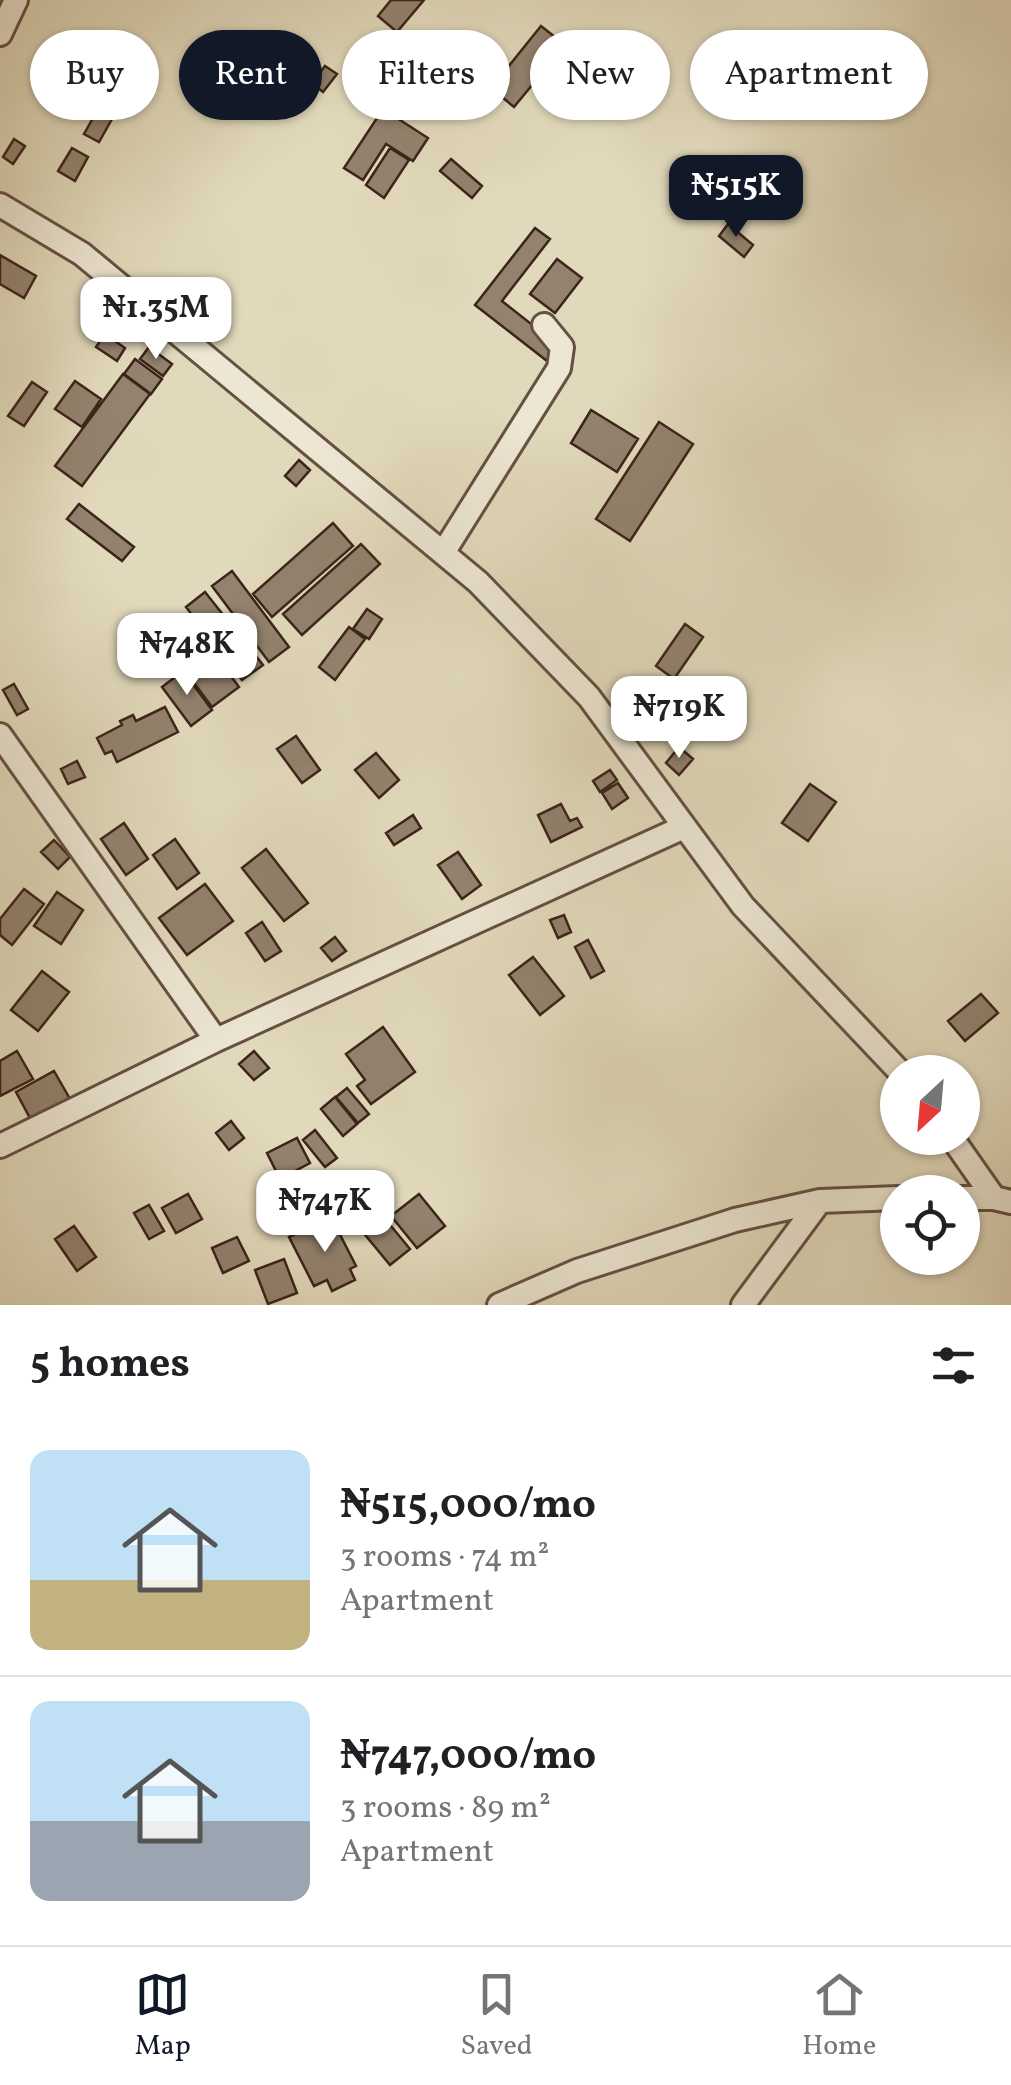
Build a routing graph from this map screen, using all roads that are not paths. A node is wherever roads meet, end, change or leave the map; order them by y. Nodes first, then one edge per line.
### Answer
1 (16, 0) edge
2 (0, 34) edge
3 (0, 205) edge
4 (544, 325) dead end
5 (444, 553) junction
6 (0, 736) edge
7 (684, 826) junction
8 (216, 1040) junction
9 (884, 1055) edge
10 (0, 1146) edge
11 (966, 1155) edge
12 (880, 1199) edge
13 (1003, 1200) edge
14 (820, 1201) junction
15 (499, 1305) edge
16 (743, 1305) edge

1 - 2 street
3 - 5 street
4 - 5 street
5 - 7 street
6 - 8 street
7 - 8 street
7 - 9 street
8 - 10 street
11 - 13 street
12 - 14 street
14 - 15 street
14 - 16 street

